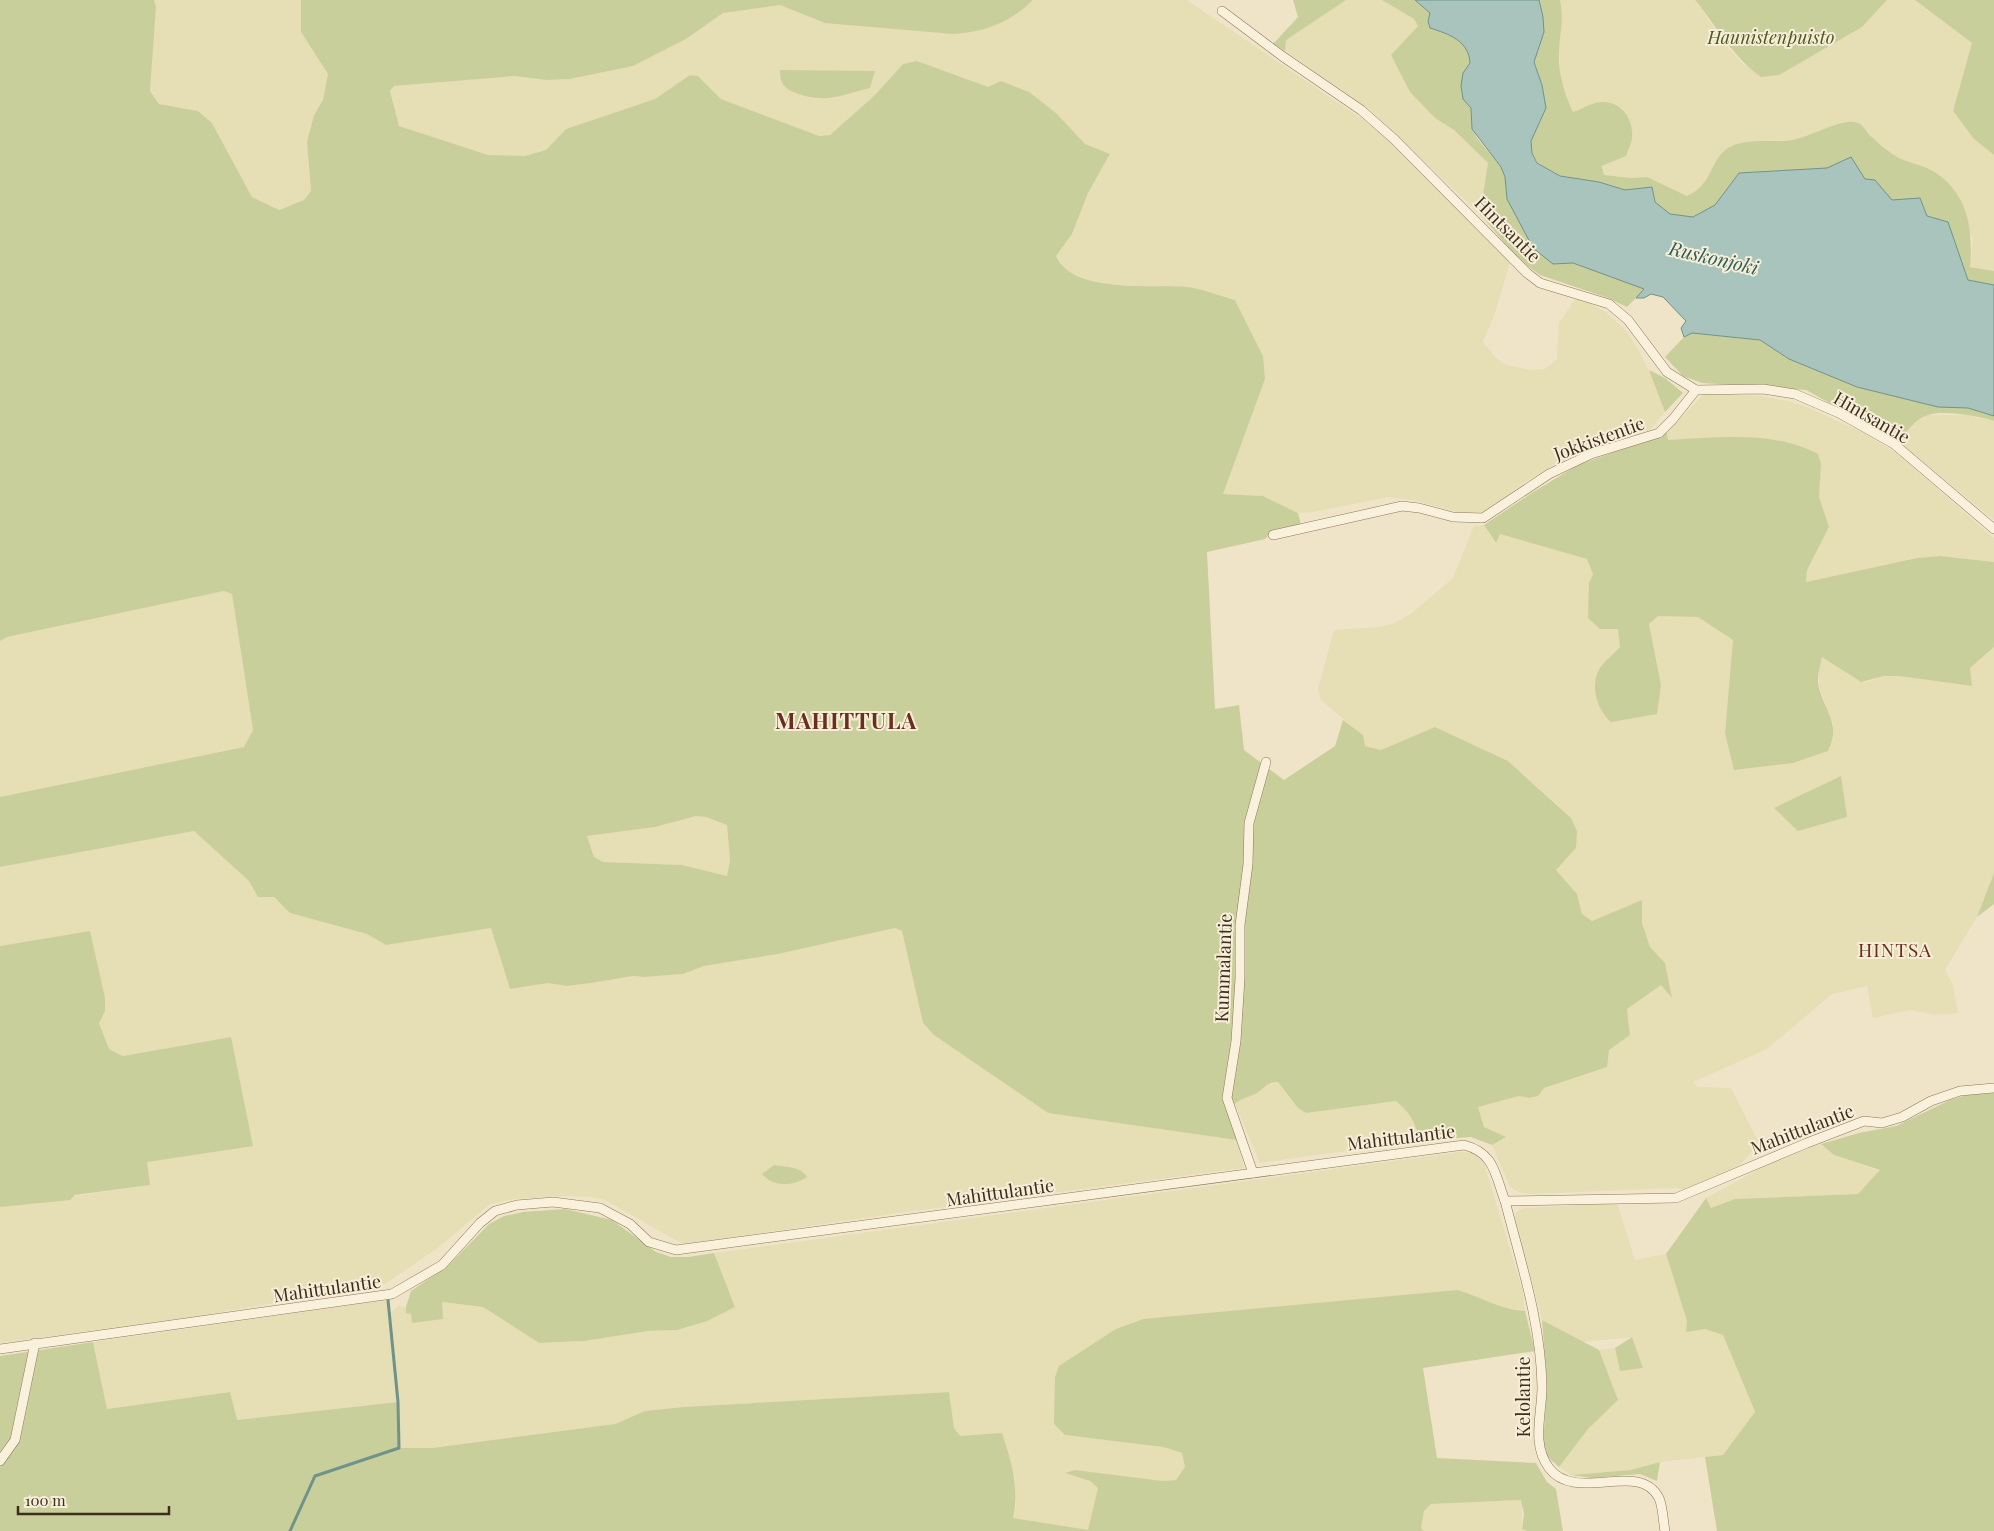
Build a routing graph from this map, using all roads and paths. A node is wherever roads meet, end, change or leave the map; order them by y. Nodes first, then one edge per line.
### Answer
1 (1222, 11) dead end
2 (1696, 390) junction
3 (1994, 529) edge
4 (1273, 535) dead end
5 (1266, 762) dead end
6 (1994, 1088) edge
7 (1253, 1173) junction
8 (1505, 1201) junction
9 (35, 1343) junction
10 (0, 1348) edge
11 (0, 1461) edge
12 (1665, 1531) edge

1 - 2 street, Hintsantie
2 - 3 street, Hintsantie
2 - 4 street, Jokkistentie
5 - 7 street, Kummalantie
6 - 8 street, Mahittulantie
7 - 8 street, Mahittulantie
7 - 9 street, Mahittulantie
8 - 12 street, Kelolantie
9 - 10 street, Mahittulantie
9 - 11 street

